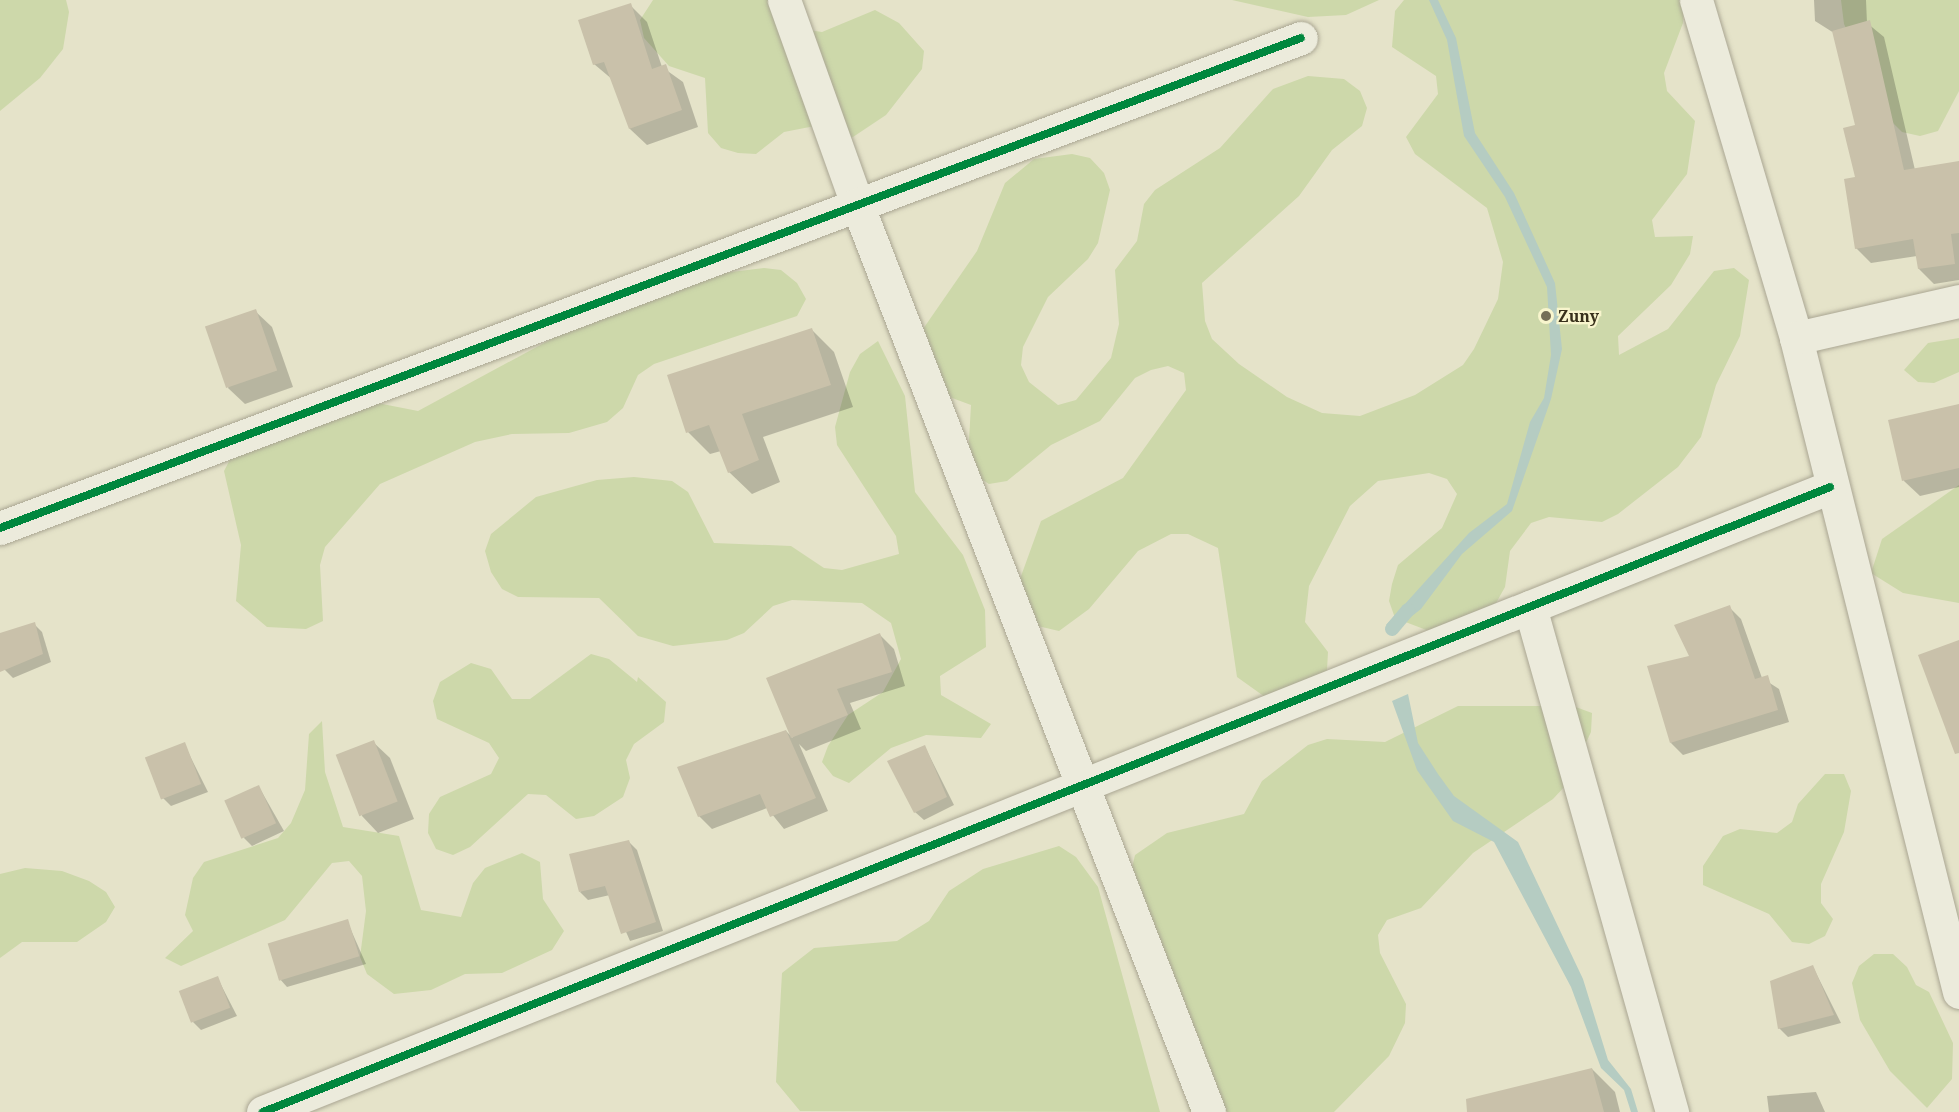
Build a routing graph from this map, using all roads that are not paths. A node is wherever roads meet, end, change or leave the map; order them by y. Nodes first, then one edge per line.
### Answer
1 (784, 0) edge
2 (1696, 0) edge
3 (1301, 38) dead end
4 (857, 204) junction
5 (1959, 301) edge
6 (1797, 338) junction
7 (1830, 486) junction
8 (0, 528) edge
9 (1530, 607) junction
10 (1080, 788) junction
11 (1959, 992) edge
12 (263, 1112) edge
13 (1209, 1112) edge
14 (1672, 1112) edge

1 - 4 street
2 - 6 street
3 - 4 street
4 - 8 street
4 - 10 street
5 - 6 street
6 - 7 street
7 - 9 street
7 - 11 street
9 - 10 street
9 - 14 street
10 - 12 street
10 - 13 street

